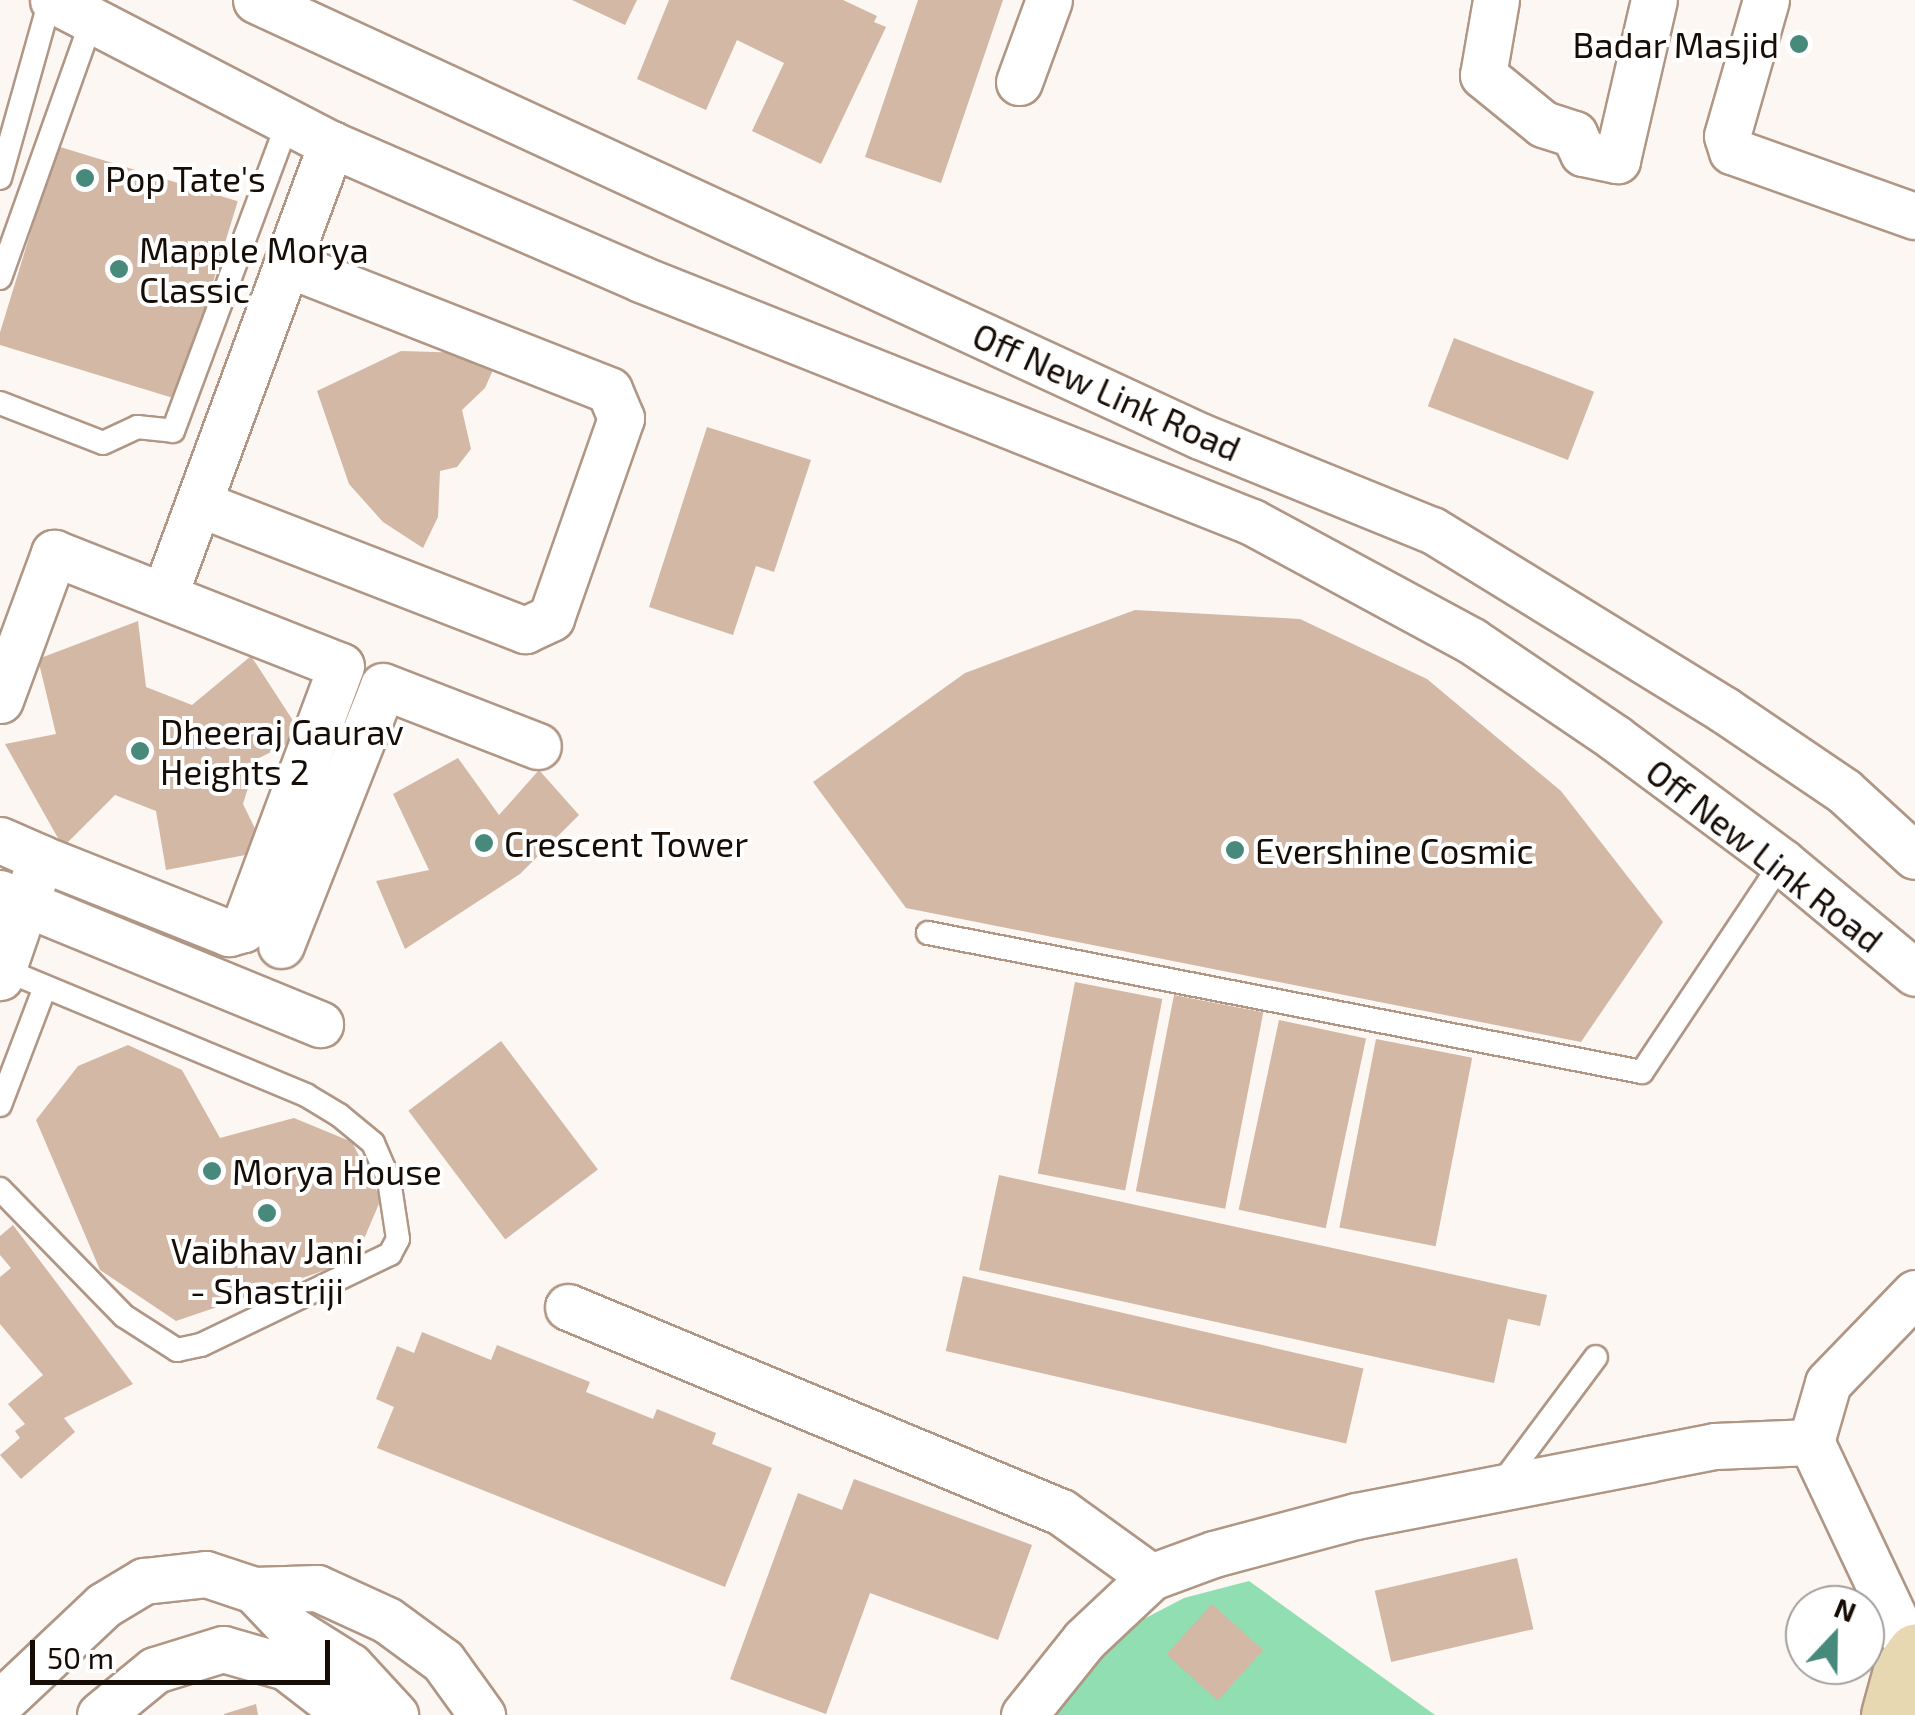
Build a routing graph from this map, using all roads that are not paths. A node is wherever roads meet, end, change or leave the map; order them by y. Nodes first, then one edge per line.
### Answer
1 (52, 0) edge
2 (256, 0) edge
3 (1049, 0) edge
4 (1496, 0) edge
5 (1654, 0) edge
6 (1766, 0) edge
7 (92, 20) junction
8 (1019, 82) dead end
9 (288, 122) junction
10 (331, 144) junction
11 (0, 178) edge
12 (1915, 216) edge
13 (287, 264) junction
14 (0, 278) edge
15 (0, 403) edge
16 (200, 504) junction
17 (164, 596) junction
18 (340, 666) junction
19 (383, 686) junction
20 (0, 700) edge
21 (538, 746) dead end
22 (0, 840) edge
23 (1915, 856) edge
24 (41, 858) junction
25 (1782, 862) junction
26 (13, 899) edge
27 (928, 933) dead end
28 (281, 946) dead end
29 (1, 973) edge
30 (1915, 973) edge
31 (44, 987) junction
32 (320, 1024) dead end
33 (0, 1105) edge
34 (0, 1189) edge
35 (1915, 1293) edge
36 (568, 1307) dead end
37 (1596, 1357) dead end
38 (1811, 1442) junction
39 (1496, 1489) junction
40 (1151, 1577) junction
41 (254, 1590) junction
42 (1913, 1651) edge
43 (2, 1696) edge
44 (100, 1715) edge
45 (348, 1715) edge
46 (395, 1715) edge
47 (482, 1715) edge
48 (1024, 1715) edge
49 (1889, 1715) edge

1 - 7 street, Off New Link Road
1 - 11 lane
2 - 23 street, Off New Link Road
3 - 8 street
4 - 5 street
6 - 12 street
7 - 9 street, Off New Link Road
7 - 14 lane
9 - 10 street, Off New Link Road
9 - 15 lane
10 - 13 street
10 - 25 street, Off New Link Road
13 - 16 street
13 - 16 street
16 - 17 street
17 - 18 street
17 - 20 street
18 - 19 street
18 - 24 street
19 - 21 street
19 - 28 street
22 - 24 street
24 - 26 street
25 - 27 lane
25 - 30 street, Off New Link Road
26 - 29 street
26 - 32 street
29 - 31 lane
31 - 33 lane
31 - 34 lane
35 - 38 street
36 - 40 street
37 - 39 lane
38 - 39 street
38 - 42 street
39 - 40 street
40 - 48 street
41 - 43 street
41 - 46 street
41 - 47 street
42 - 49 street
44 - 45 street

